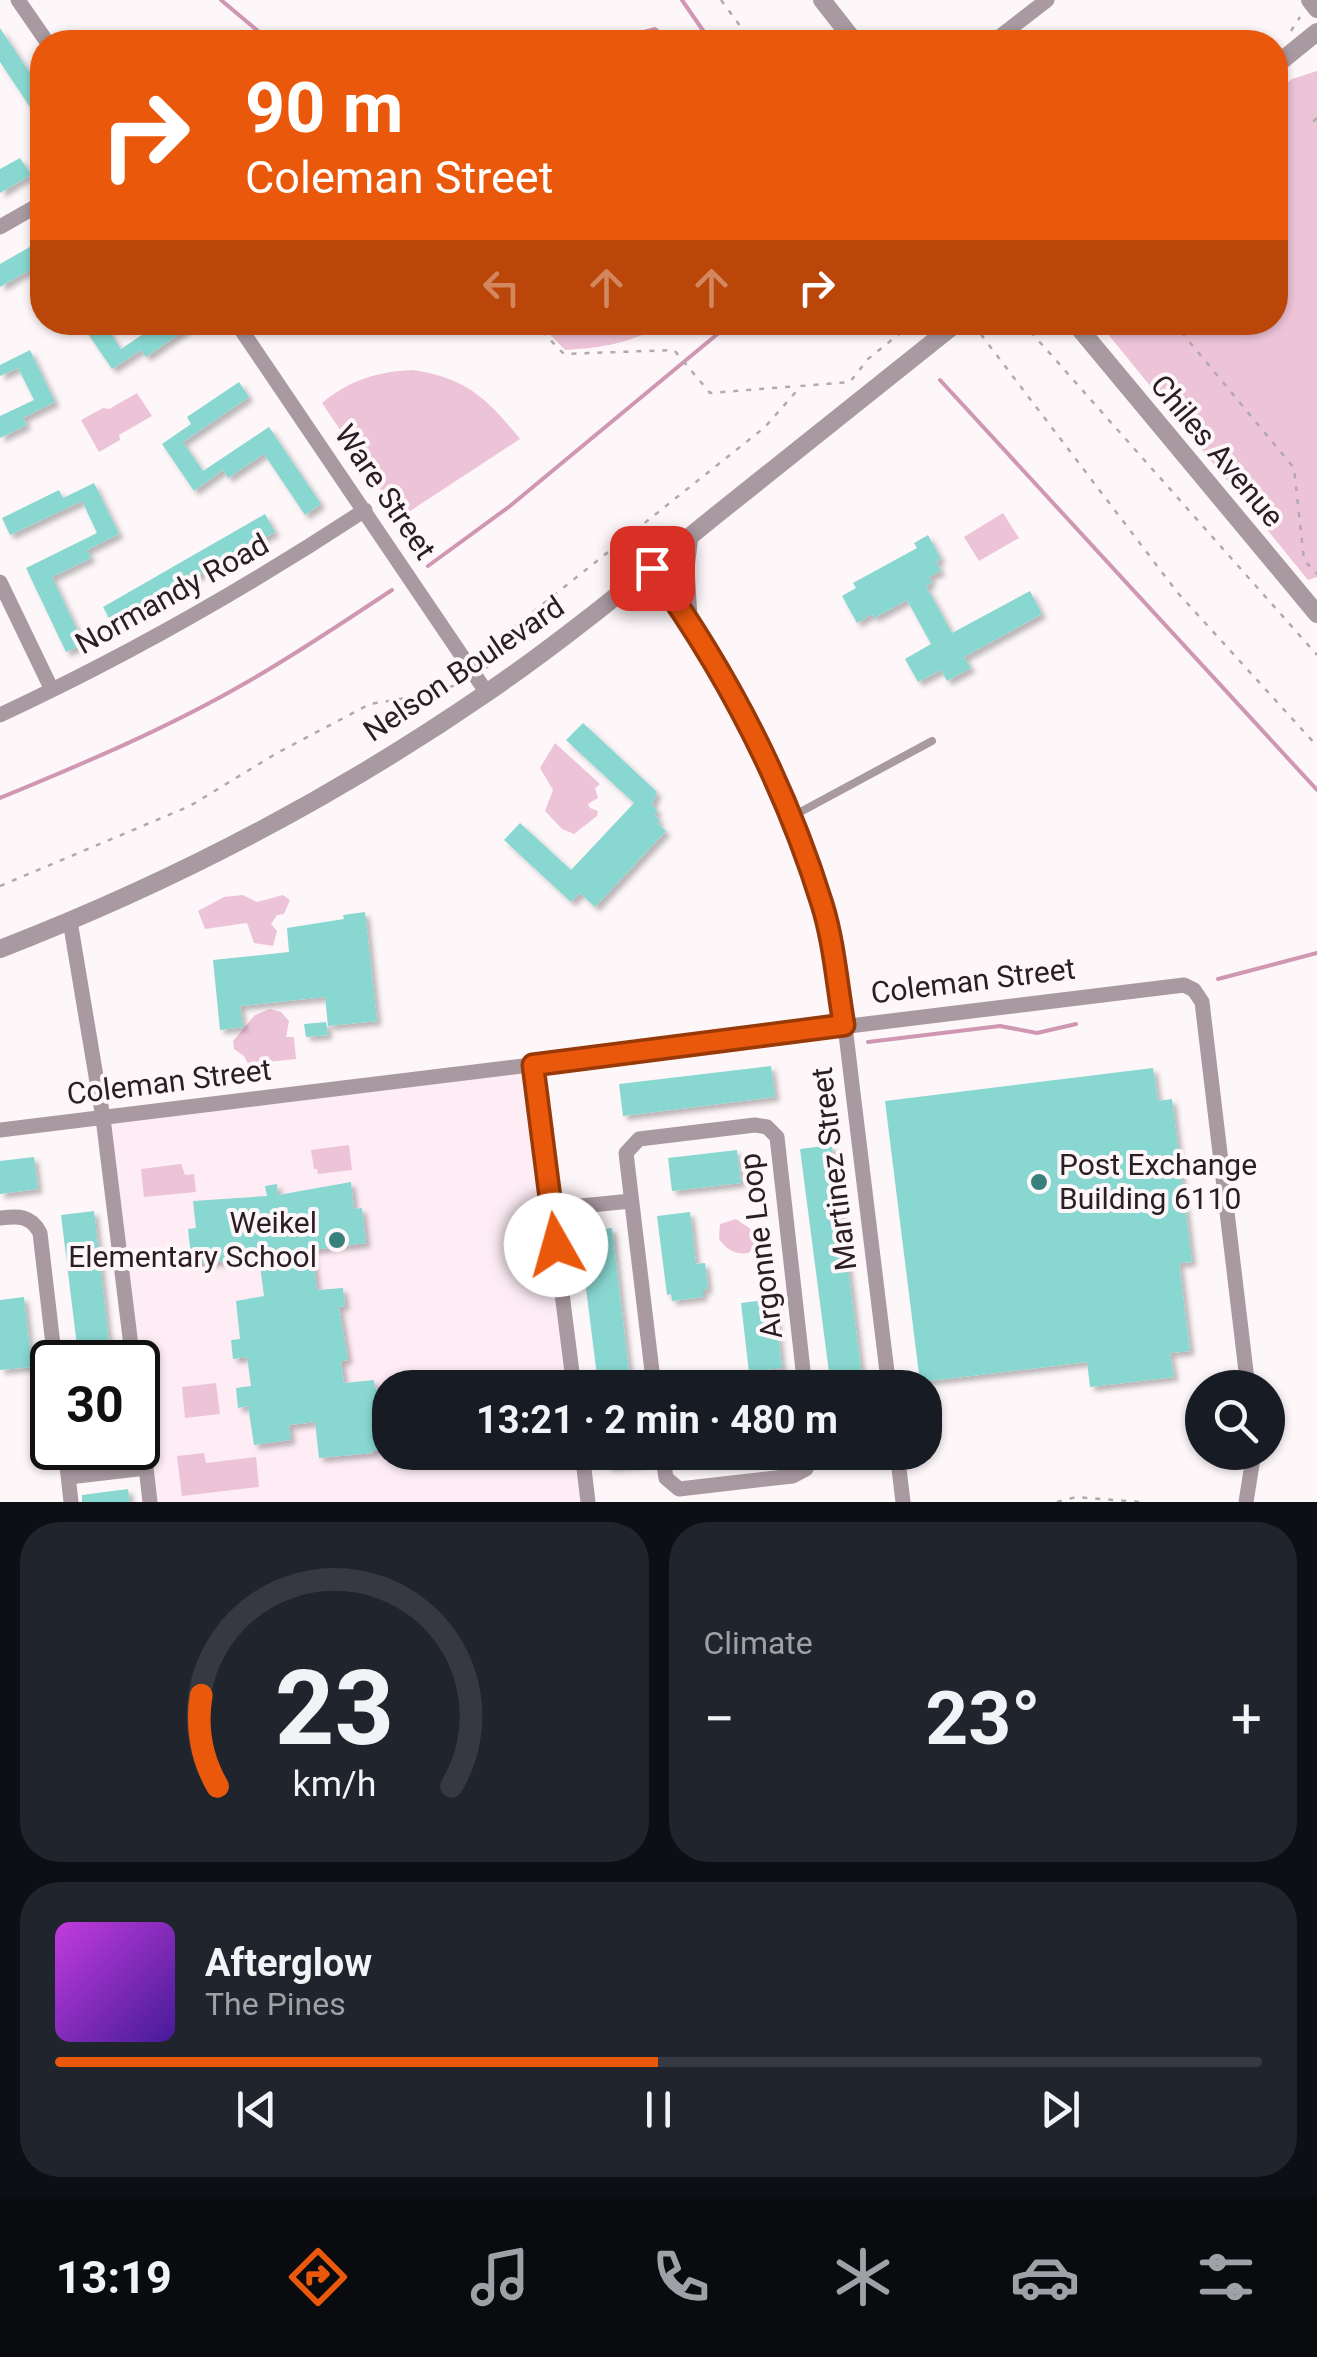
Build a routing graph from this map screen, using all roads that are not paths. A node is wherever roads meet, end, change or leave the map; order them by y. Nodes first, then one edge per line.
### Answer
1 (18, 0) edge
2 (822, 0) edge
3 (1047, 0) edge
4 (39, 30) edge
5 (845, 30) edge
6 (1009, 30) edge
7 (1317, 32) edge
8 (1288, 55) edge
9 (30, 211) edge
10 (0, 228) edge
11 (245, 335) edge
12 (942, 335) edge
13 (1085, 335) edge
14 (365, 510) junction
15 (692, 536) junction
16 (652, 568) junction
17 (0, 582) edge
18 (1317, 614) edge
19 (690, 622) junction
20 (52, 690) junction
21 (486, 693) junction
22 (0, 715) edge
23 (932, 741) dead end
24 (791, 817) junction
25 (70, 921) junction
26 (0, 949) edge
27 (844, 1025) junction
28 (533, 1065) junction
29 (103, 1118) junction
30 (0, 1130) edge
31 (631, 1200) junction
32 (552, 1209) junction
33 (0, 1218) edge
34 (53, 1340) edge
35 (130, 1340) edge
36 (572, 1370) edge
37 (652, 1370) edge
38 (803, 1370) edge
39 (886, 1370) edge
40 (1246, 1370) edge
41 (68, 1470) edge
42 (129, 1470) edge
43 (146, 1470) edge
44 (584, 1470) edge
45 (665, 1470) edge
46 (804, 1470) edge
47 (898, 1470) edge
48 (1251, 1470) edge
49 (69, 1477) junction
50 (740, 1482) junction
51 (72, 1502) edge
52 (150, 1502) edge
53 (588, 1502) edge
54 (743, 1502) edge
55 (902, 1502) edge
56 (1246, 1502) edge

1 - 4 street
2 - 5 street
3 - 6 street
7 - 8 street
9 - 10 street
11 - 14 street, Ware Street
12 - 15 street, Nelson Boulevard
13 - 18 street, Chiles Avenue
14 - 20 street, Normandy Road
14 - 21 street, Ware Street
15 - 16 street, Nelson Boulevard
15 - 19 street
16 - 19 street, Martinez Street
16 - 21 street, Nelson Boulevard
17 - 20 street
19 - 24 street, Martinez Street
20 - 22 street, Normandy Road
21 - 25 street, Nelson Boulevard
23 - 24 lane
24 - 27 street, Martinez Street
25 - 26 street, Nelson Boulevard
25 - 29 street
27 - 28 street, Coleman Street
27 - 39 street, Martinez Street
27 - 40 street, Coleman Street
28 - 29 street, Coleman Street
28 - 32 street
29 - 30 street, Coleman Street
29 - 35 street
31 - 32 street
31 - 37 street, Argonne Loop
31 - 38 street, Argonne Loop
32 - 36 street
33 - 34 street
41 - 49 street
42 - 49 street
43 - 52 street
44 - 53 street
45 - 50 street
46 - 50 street
47 - 55 street
48 - 56 street
49 - 51 street
50 - 54 street

